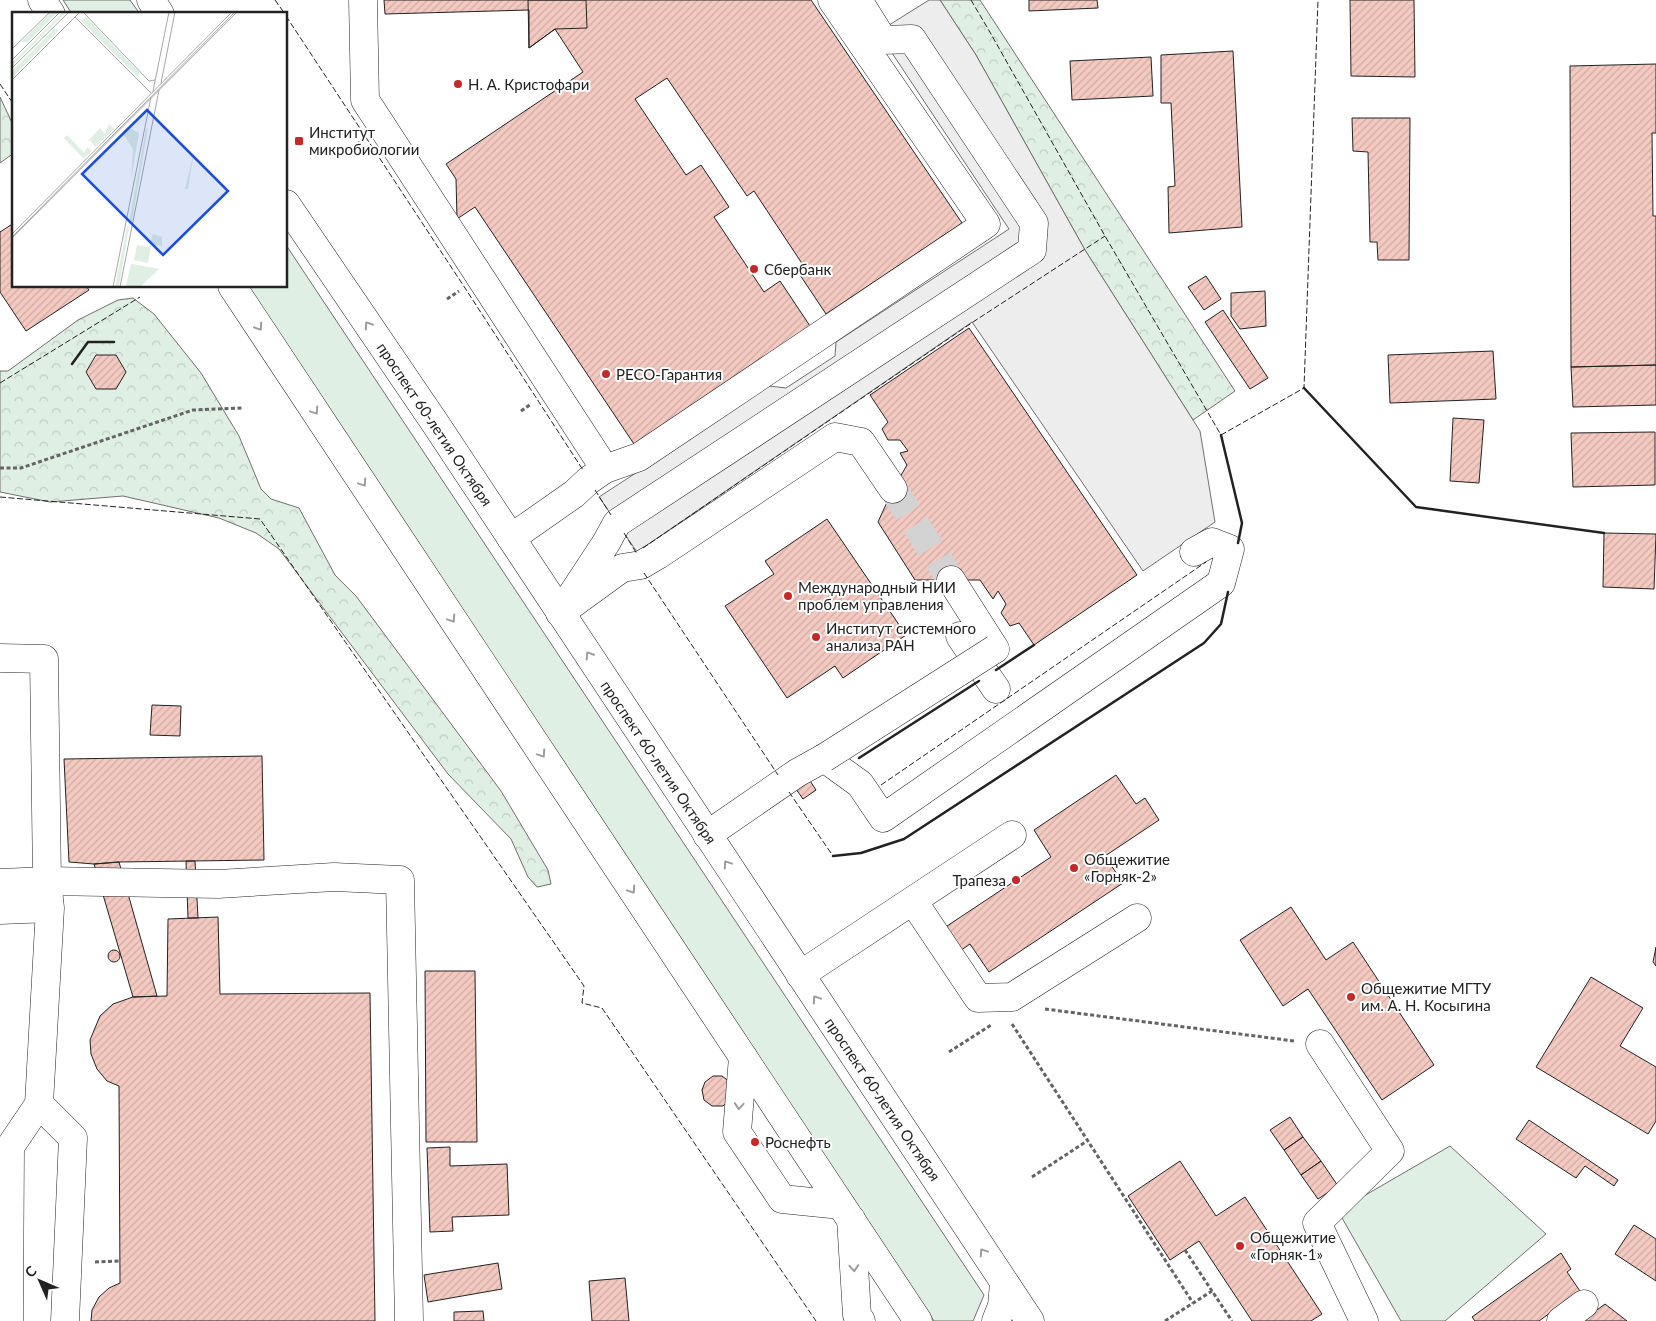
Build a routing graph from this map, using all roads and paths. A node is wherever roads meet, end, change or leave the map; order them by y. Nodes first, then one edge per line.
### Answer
1 (42, 0) edge
2 (151, 0) edge
3 (362, 0) edge
4 (832, 0) edge
5 (858, 0) edge
6 (50, 12) edge
7 (159, 12) edge
8 (288, 207) edge
9 (233, 288) edge
10 (242, 408) dead end
11 (0, 468) edge
12 (605, 468) junction
13 (893, 488) tunnel mouth
14 (511, 538) junction
15 (1194, 552) dead end
16 (951, 580) tunnel mouth
17 (560, 613) junction
18 (0, 658) edge
19 (824, 758) junction
20 (707, 834) junction
21 (1012, 835) dead end
22 (47, 881) junction
23 (0, 883) edge
24 (913, 901) junction
25 (50, 908) junction
26 (0, 910) edge
27 (1137, 918) dead end
28 (800, 975) junction
29 (1043, 1009) dead end
30 (998, 1021) dead end
31 (1012, 1024) dead end
32 (1320, 1044) joint
33 (949, 1052) dead end
34 (743, 1057) junction
35 (38, 1104) junction
36 (1087, 1141) junction
37 (1032, 1177) dead end
38 (846, 1212) junction
39 (1185, 1250) dead end
40 (1004, 1283) junction
41 (1212, 1291) junction
42 (1193, 1303) junction
43 (1584, 1304) dead end
44 (9, 1321) edge
45 (65, 1321) edge
46 (409, 1321) edge
47 (861, 1321) edge
48 (918, 1321) edge
49 (996, 1321) edge
50 (1030, 1321) edge
51 (1165, 1321) edge
52 (1232, 1321) edge
53 (1364, 1321) edge
54 (1561, 1321) edge

1 - 6 main road
2 - 7 main road
3 - 12 main road
4 - 12 main road
5 - 17 main road
14 -> 8 main road, проспект 60-летия Октября
9 -> 34 main road
10 - 11 path
12 - 14 main road
13 - 17 main road
14 - 17 main road, проспект 60-летия Октября
15 - 19 main road
16 - 19 main road, bridge
20 -> 17 main road, проспект 60-летия Октября
18 - 22 main road
19 - 20 main road
28 -> 20 main road, проспект 60-летия Октября
21 - 24 main road
22 - 23 main road
22 - 25 main road
22 - 46 main road
24 - 27 main road
24 - 28 main road
25 - 26 main road
25 - 35 main road
40 -> 28 main road, проспект 60-летия Октября
29 - 32 path
30 - 33 path
31 - 36 path
32 - 53 main road
34 - 38 main road
34 -> 38 main road
35 - 44 main road
35 - 45 main road
36 - 37 path
36 - 42 path
38 -> 47 main road
38 - 48 main road
39 - 41 path
40 - 49 main road
40 - 50 main road, проспект 60-летия Октября
41 - 42 path
41 - 52 path
42 - 51 path
43 - 54 main road

